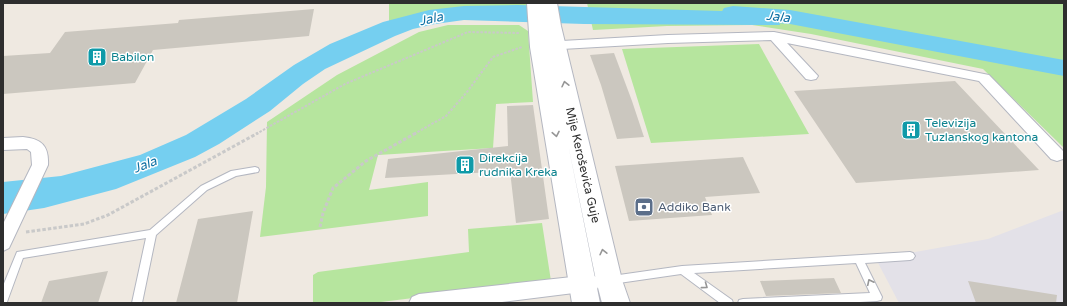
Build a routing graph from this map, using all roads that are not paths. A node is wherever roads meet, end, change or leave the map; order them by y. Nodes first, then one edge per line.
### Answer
1 (535, 3) edge
2 (549, 3) edge
3 (774, 36) junction
4 (539, 37) junction
5 (811, 76) dead end
6 (3, 144) edge
7 (1056, 155) dead end
8 (255, 170) dead end
9 (152, 233) junction
10 (5, 239) edge
11 (910, 256) dead end
12 (859, 259) junction
13 (682, 270) junction
14 (609, 280) junction
15 (585, 294) edge
16 (3, 299) edge
17 (137, 303) edge
18 (419, 303) edge
19 (616, 303) edge
20 (728, 303) edge
21 (743, 303) edge

1 - 4 main road
2 - 4 main road
3 - 4 street
3 - 5 street
3 - 7 street
14 -> 4 main road, Mije Keroševića Guje
4 -> 15 main road, Mije Keroševića Guje
6 - 10 street
8 - 9 lane
9 - 16 lane
9 - 17 lane
11 - 12 lane
12 - 13 lane
21 -> 12 lane
13 - 14 lane
13 -> 20 lane
14 - 15 street
14 - 19 main road, Mije Keroševića Guje
15 - 18 street

